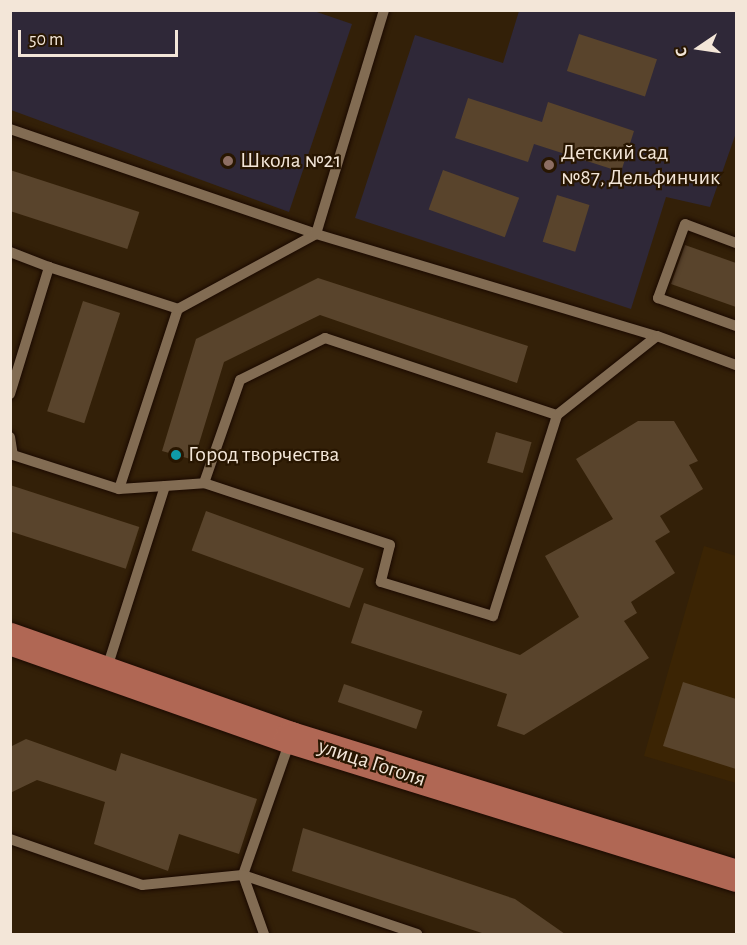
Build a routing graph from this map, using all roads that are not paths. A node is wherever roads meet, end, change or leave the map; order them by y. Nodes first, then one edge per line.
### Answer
1 (380, 12) edge
2 (10, 129) edge
3 (316, 234) junction
4 (736, 243) edge
5 (10, 252) edge
6 (49, 267) junction
7 (178, 309) junction
8 (736, 326) edge
9 (657, 336) junction
10 (736, 365) edge
11 (10, 394) edge
12 (557, 415) junction
13 (10, 437) edge
14 (204, 483) junction
15 (165, 486) junction
16 (119, 489) junction
17 (10, 639) edge
18 (106, 672) junction
19 (291, 738) junction
20 (10, 839) edge
21 (243, 875) junction
22 (736, 876) edge
23 (264, 934) edge
24 (417, 934) edge

1 - 3 lane
2 - 3 lane
3 - 7 lane
3 - 9 lane
4 - 8 lane
5 - 6 lane
6 - 7 lane
6 - 11 lane
7 - 16 lane
9 - 10 lane
9 - 12 lane
12 - 14 lane
12 - 14 lane
13 - 16 lane
14 - 15 lane
15 - 16 lane
15 - 18 lane
17 - 18 main road, улица Гоголя
18 - 19 main road, улица Гоголя
19 - 21 lane
19 - 22 main road, улица Гоголя
20 - 21 lane
21 - 23 lane
21 - 24 lane

